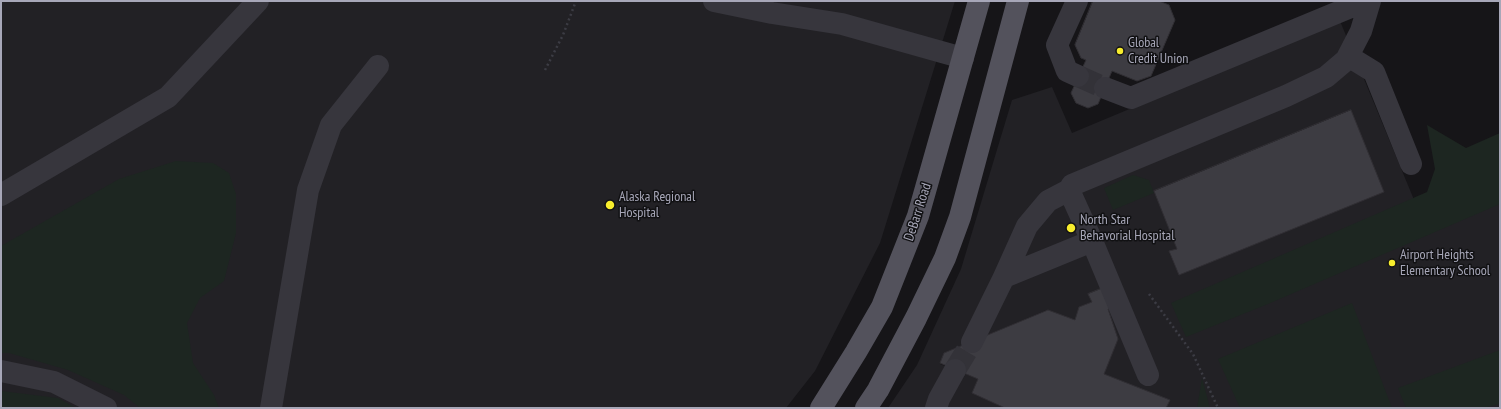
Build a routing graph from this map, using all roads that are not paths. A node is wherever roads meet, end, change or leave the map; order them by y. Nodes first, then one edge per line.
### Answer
1 (258, 1) edge
2 (714, 1) edge
3 (978, 1) edge
4 (1018, 1) edge
5 (1077, 1) edge
6 (1365, 1) edge
7 (1370, 1) edge
8 (1348, 56) junction
9 (962, 58) junction
10 (378, 66) dead end
11 (1078, 76) tunnel mouth
12 (1105, 88) tunnel mouth
13 (1411, 164) dead end
14 (1069, 190) junction
15 (1, 195) edge
16 (1092, 241) junction
17 (1004, 277) junction
18 (972, 342) tunnel mouth
19 (1, 370) edge
20 (955, 370) tunnel mouth
21 (1148, 375) dead end
22 (106, 408) edge
23 (271, 408) edge
24 (821, 408) edge
25 (866, 408) edge
26 (936, 408) edge

1 - 15 street
2 - 9 street
3 - 9 main road, DeBarr Road
4 - 25 main road
5 - 11 street
6 - 12 street
7 - 8 street
8 - 13 street
8 - 14 street
9 - 24 main road, DeBarr Road
10 - 23 street
14 - 16 street
14 - 17 street
16 - 17 street
16 - 21 street
17 - 18 street
19 - 22 street
20 - 26 street

